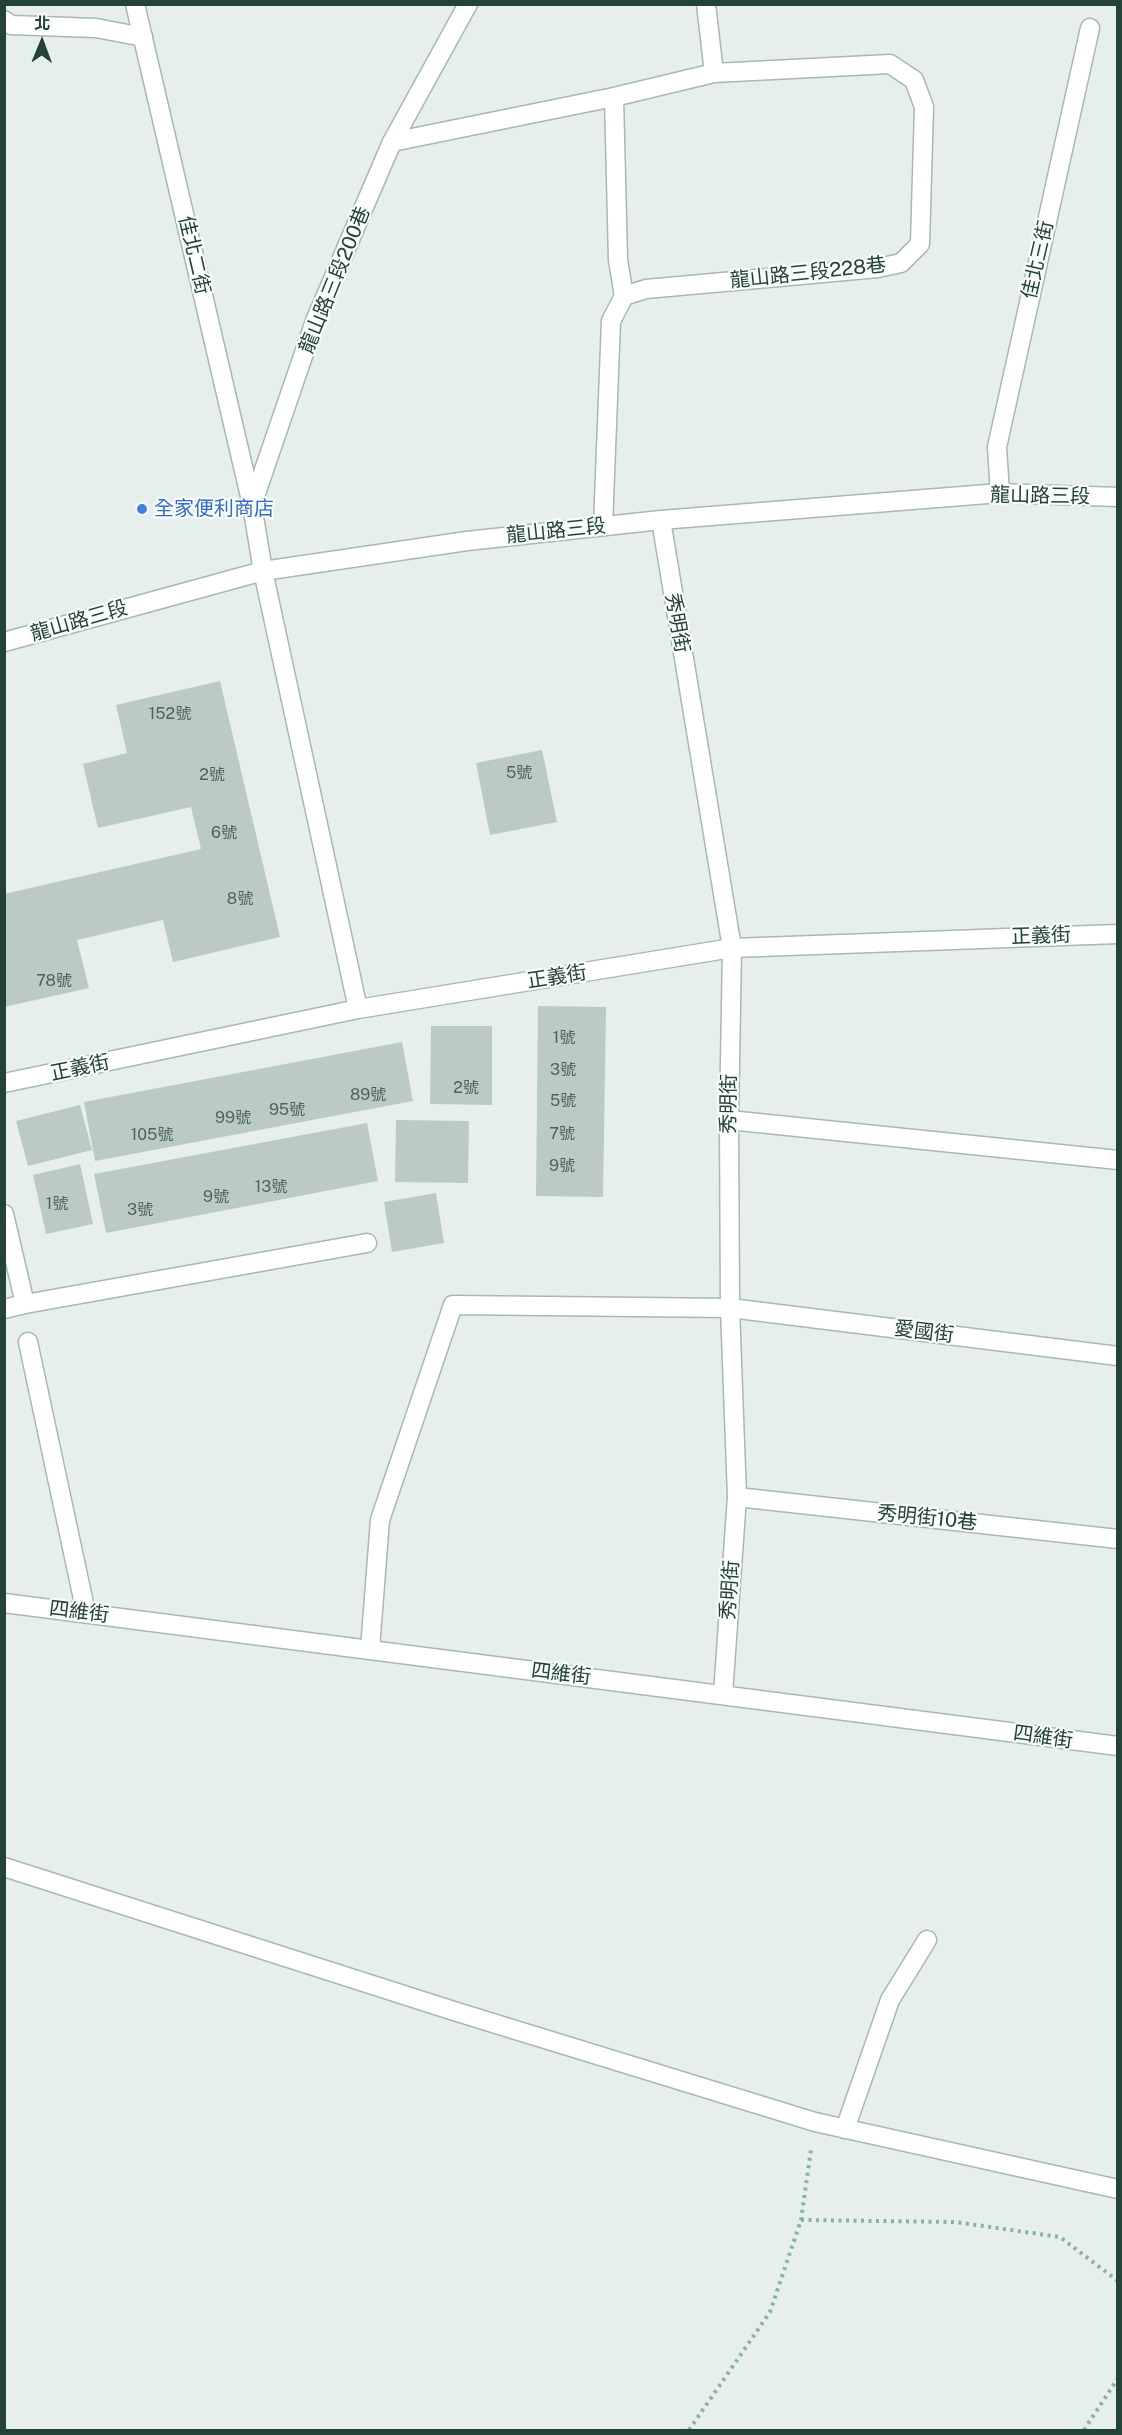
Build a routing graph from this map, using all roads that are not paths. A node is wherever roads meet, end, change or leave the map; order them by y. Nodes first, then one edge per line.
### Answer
1 (135, 4) edge
2 (468, 4) edge
3 (706, 4) edge
4 (4, 20) edge
5 (1090, 28) dead end
6 (143, 37) junction
7 (714, 73) junction
8 (614, 97) junction
9 (392, 142) junction
10 (624, 296) junction
11 (1000, 493) junction
12 (1118, 497) edge
13 (252, 506) junction
14 (661, 520) junction
15 (603, 526) junction
16 (263, 571) junction
17 (4, 642) edge
18 (1118, 934) edge
19 (732, 948) junction
20 (358, 1009) junction
21 (4, 1083) edge
22 (729, 1120) junction
23 (1118, 1160) edge
24 (4, 1214) edge
25 (367, 1243) dead end
26 (25, 1304) junction
27 (730, 1308) junction
28 (4, 1309) edge
29 (28, 1342) dead end
30 (1118, 1356) edge
31 (737, 1497) junction
32 (1118, 1539) edge
33 (4, 1603) edge
34 (86, 1613) junction
35 (370, 1649) junction
36 (723, 1694) junction
37 (1118, 1746) edge
38 (4, 1867) edge
39 (927, 1940) dead end
40 (845, 2129) junction
41 (1118, 2189) edge

1 - 6 street, 佳北二街
2 - 9 street, 龍山路三段200巷
3 - 7 street
4 - 6 street
5 - 11 street, 佳北三街
6 - 13 street, 佳北二街
7 - 8 street, 龍山路三段228巷
7 - 10 street, 龍山路三段228巷
8 - 9 street, 龍山路三段228巷
8 - 10 street
9 - 13 street, 龍山路三段200巷
10 - 15 street
11 - 12 street, 龍山路三段
11 - 14 street, 龍山路三段
13 - 16 street, 龍山路三段200巷
14 - 15 street, 龍山路三段
14 - 19 street, 秀明街
15 - 16 street, 龍山路三段
16 - 17 street, 龍山路三段
16 - 20 street, 龍山路三段200巷
18 - 19 street, 正義街
19 - 20 street, 正義街
19 - 22 street, 秀明街
20 - 21 street, 正義街
22 - 23 street
22 - 27 street, 秀明街
24 - 26 street
25 - 26 street
26 - 28 street
27 - 30 street, 愛國街
27 - 31 street, 秀明街
27 - 35 street, 愛國街
29 - 34 street
31 - 32 street, 秀明街10巷
31 - 36 street, 秀明街
33 - 34 street, 四維街
34 - 35 street, 四維街
35 - 36 street, 四維街
36 - 37 street, 四維街
38 - 40 street
39 - 40 street
40 - 41 street

